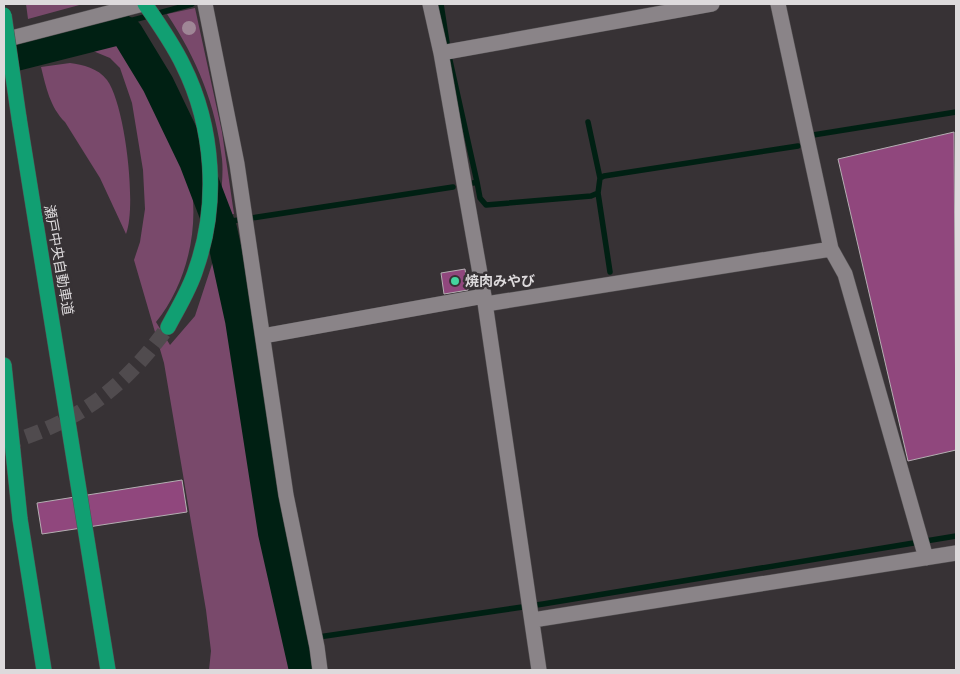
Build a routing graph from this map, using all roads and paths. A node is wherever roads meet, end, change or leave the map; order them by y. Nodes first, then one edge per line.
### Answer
1 (144, 4) edge
2 (205, 4) edge
3 (430, 4) edge
4 (712, 4) edge
5 (778, 4) edge
6 (4, 15) edge
7 (4, 40) edge
8 (446, 52) junction
9 (831, 249) junction
10 (485, 300) junction
11 (168, 327) tunnel mouth
12 (264, 336) junction
13 (4, 365) edge
14 (956, 553) edge
15 (925, 555) junction
16 (532, 610) junction
17 (44, 670) edge
18 (108, 670) edge
19 (320, 670) edge
20 (539, 670) edge

1 - 7 street
1 - 11 highway
2 - 12 street
3 - 8 street
4 - 8 street
5 - 9 street
6 - 18 highway, 瀬戸中央自動車道, bridge
8 - 10 street
9 - 10 street
9 - 15 street
10 - 12 street
10 - 16 street
12 - 19 street
13 - 17 highway
14 - 15 street
15 - 16 street
16 - 20 street

